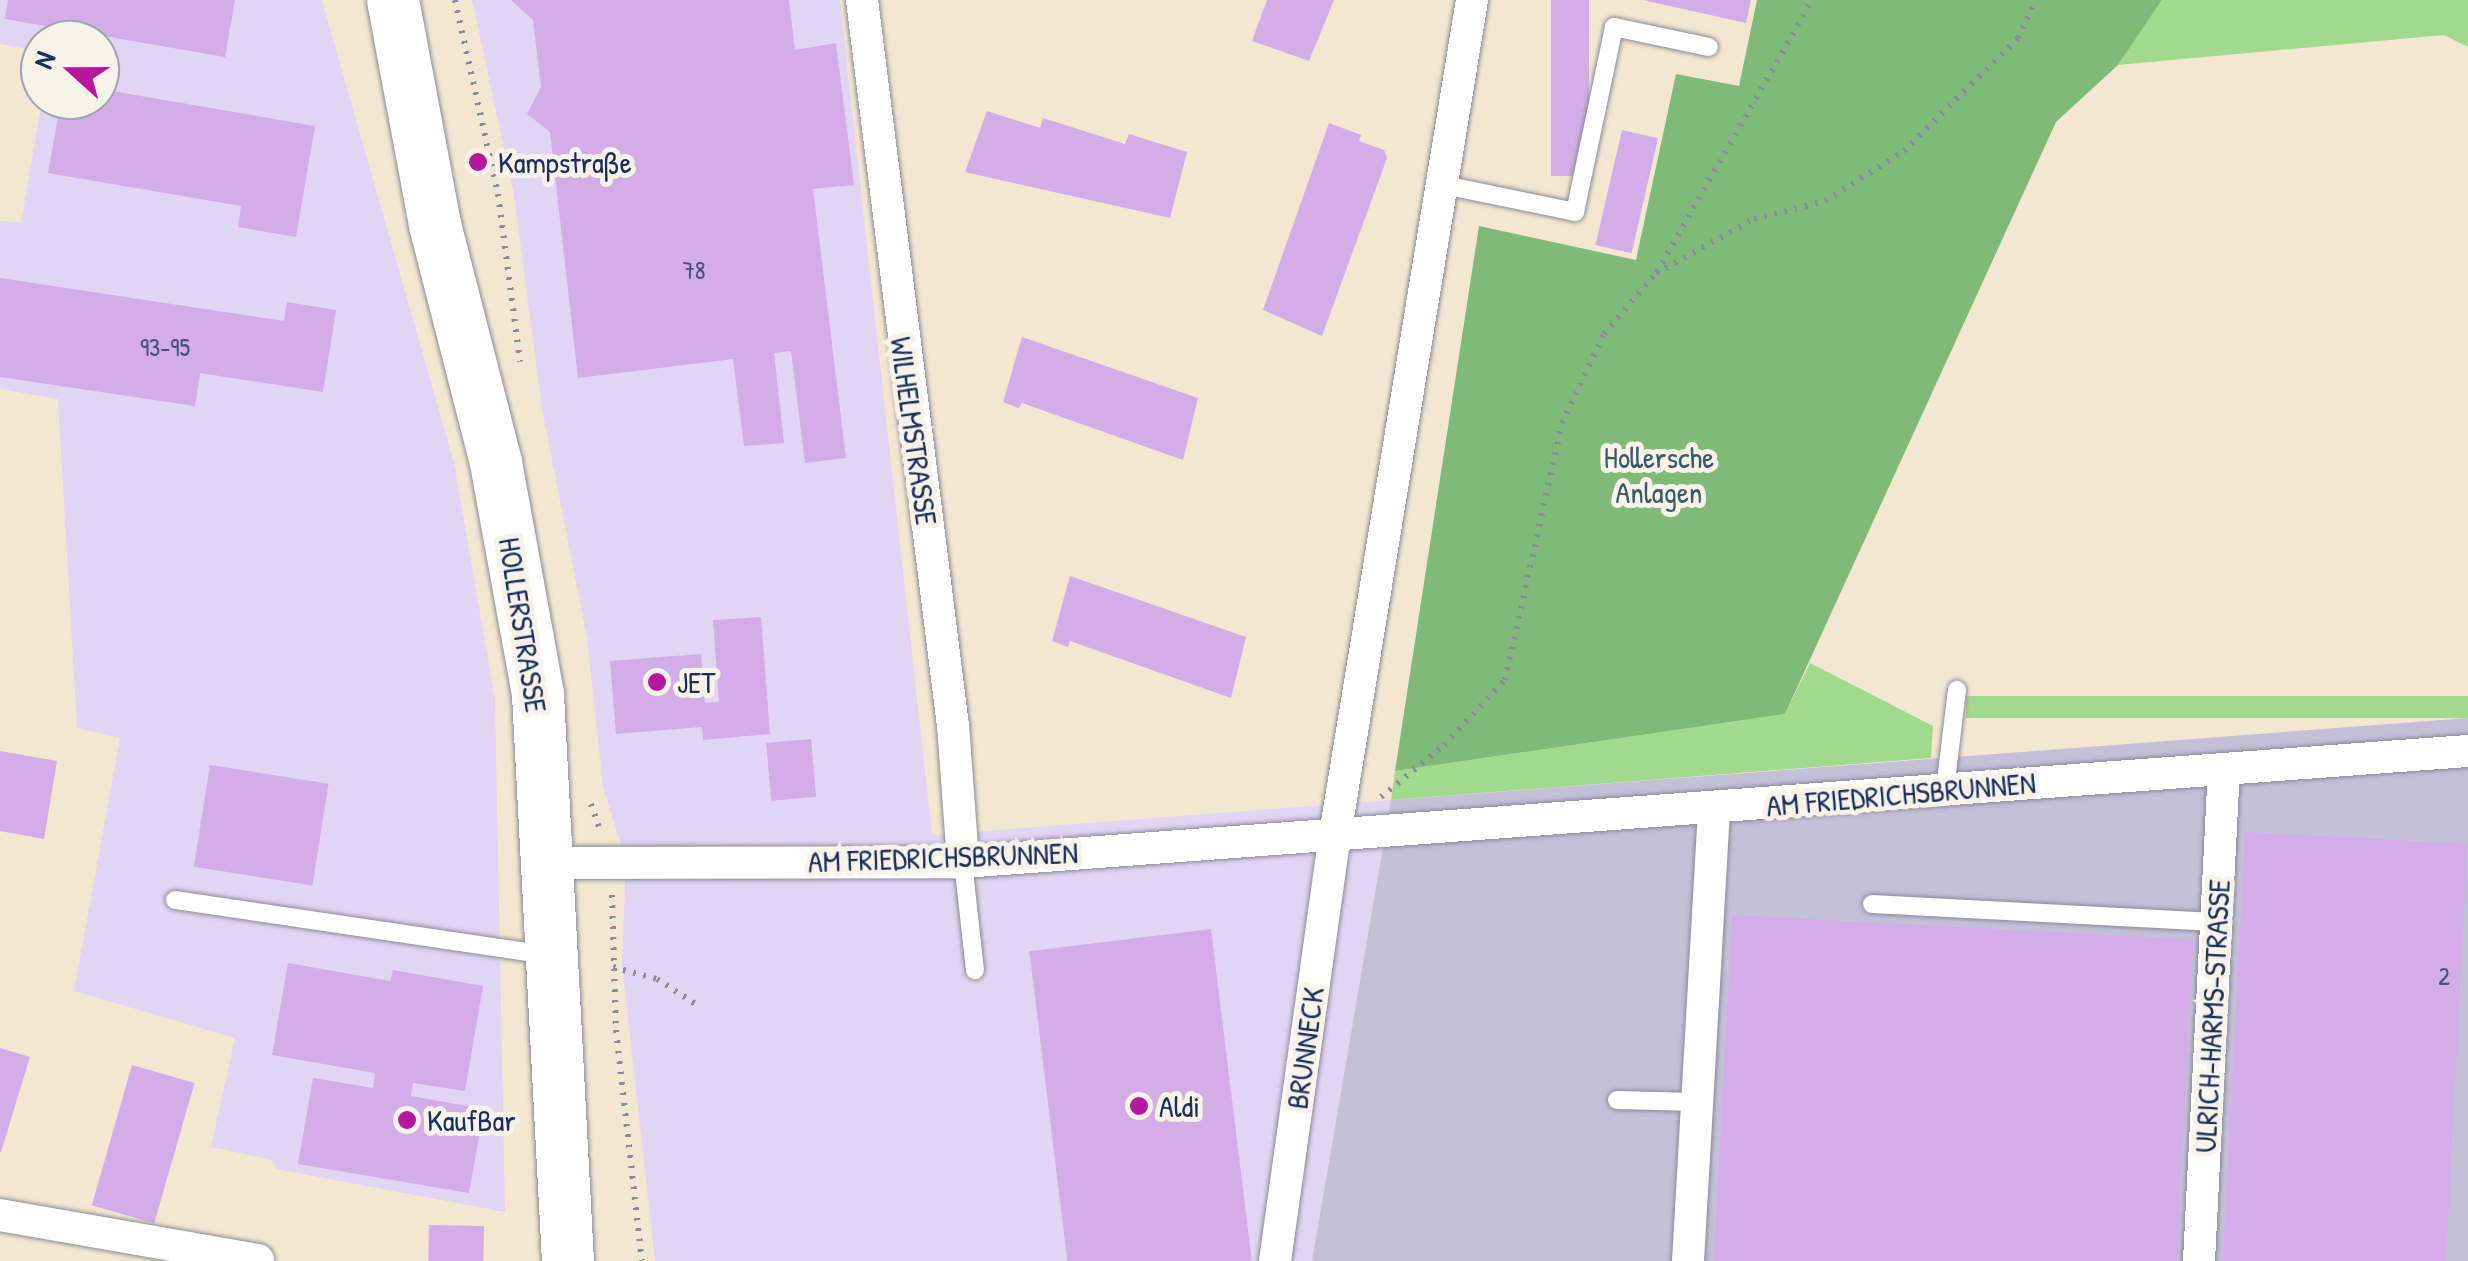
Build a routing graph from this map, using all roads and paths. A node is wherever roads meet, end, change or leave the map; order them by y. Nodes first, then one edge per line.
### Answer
1 (392, 0) edge
2 (862, 0) edge
3 (1472, 0) edge
4 (1812, 0) edge
5 (2036, 0) edge
6 (1709, 47) dead end
7 (1439, 184) junction
8 (1656, 273) junction
9 (1958, 690) dead end
10 (2468, 751) edge
11 (2224, 771) junction
12 (1946, 790) junction
13 (1714, 810) junction
14 (1335, 834) junction
15 (550, 862) junction
16 (611, 862) junction
17 (963, 862) junction
18 (175, 900) dead end
19 (1872, 904) dead end
20 (2216, 922) junction
21 (553, 956) junction
22 (613, 967) junction
23 (975, 970) dead end
24 (696, 1004) dead end
25 (1617, 1100) dead end
26 (1698, 1102) junction
27 (0, 1215) edge
28 (258, 1260) edge
29 (568, 1261) edge
30 (642, 1261) edge
31 (1275, 1261) edge
32 (1688, 1261) edge
33 (2199, 1261) edge

1 - 15 main road, HOLLERSTRASSE
2 - 17 street, WILHELMSTRASSE
3 - 7 street
4 - 8 path
5 - 8 path
6 - 7 lane
7 - 14 street
8 - 14 path
9 - 12 lane
10 - 11 street, AM FRIEDRICHSBRUNNEN
11 - 12 street, AM FRIEDRICHSBRUNNEN
11 - 20 street, ULRICH-HARMS-STRASSE
12 - 13 street, AM FRIEDRICHSBRUNNEN
13 - 14 street, AM FRIEDRICHSBRUNNEN
13 - 26 street
14 - 17 street, AM FRIEDRICHSBRUNNEN
14 - 31 street, BRUNNECK
15 - 16 street, AM FRIEDRICHSBRUNNEN
15 - 21 main road, HOLLERSTRASSE
16 - 17 street, AM FRIEDRICHSBRUNNEN
16 - 22 path
17 - 23 lane
18 - 21 lane
19 - 20 lane
20 - 33 street, ULRICH-HARMS-STRASSE
21 - 29 main road, HOLLERSTRASSE
22 - 24 path
22 - 30 path
25 - 26 lane
26 - 32 street
27 - 28 street

